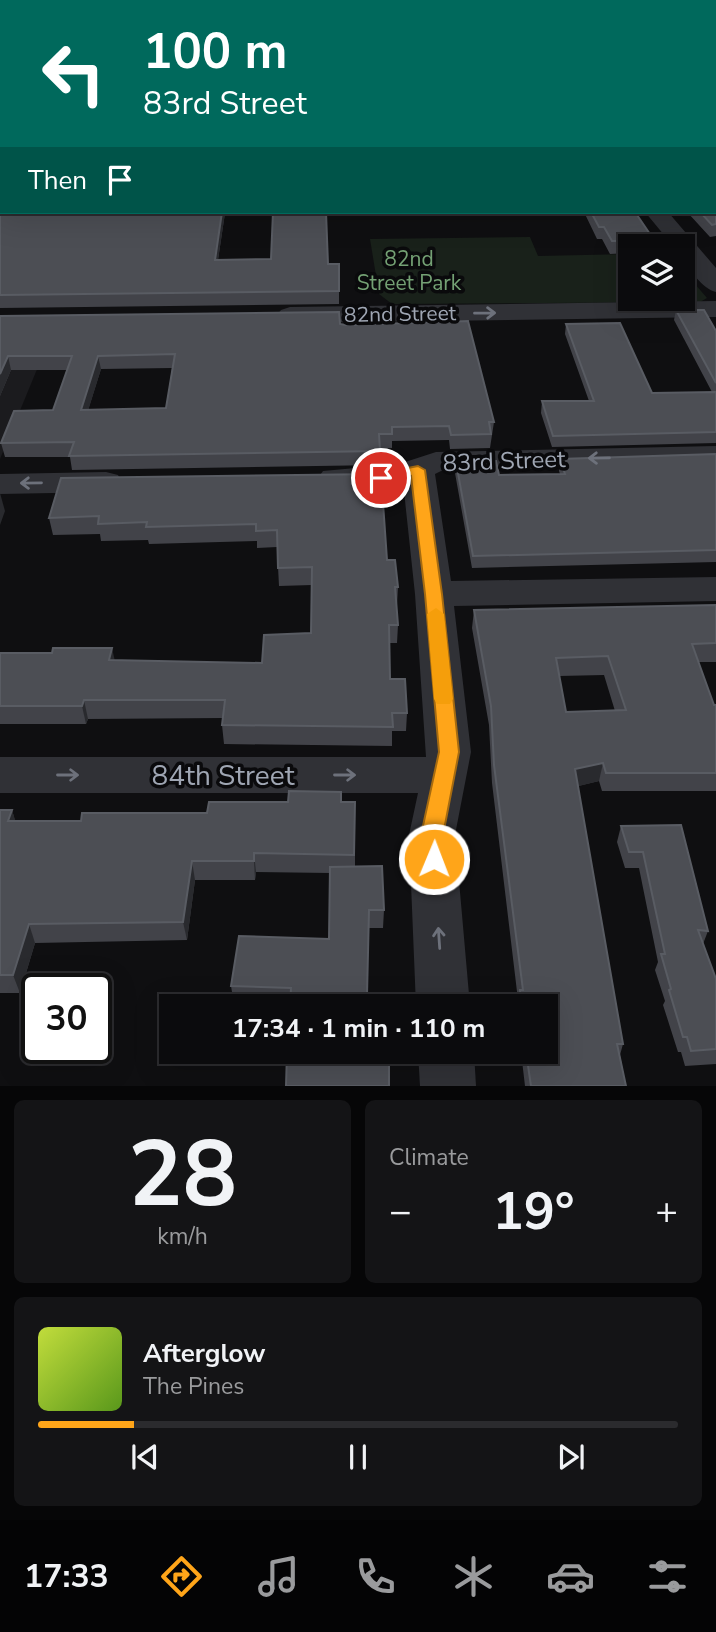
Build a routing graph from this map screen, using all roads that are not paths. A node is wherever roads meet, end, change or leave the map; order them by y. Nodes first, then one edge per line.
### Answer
1 (658, 214) edge
2 (705, 254) edge
3 (716, 285) edge
4 (716, 309) edge
5 (265, 316) edge
6 (716, 455) edge
7 (418, 470) junction
8 (299, 479) edge
9 (136, 481) edge
10 (0, 484) edge
11 (716, 589) edge
12 (434, 594) junction
13 (0, 775) edge
14 (445, 775) junction
15 (442, 994) edge
16 (447, 1064) edge
17 (448, 1086) edge

1 - 2 street
2 - 3 street
5 -> 4 street, 82nd Street
6 -> 7 street, 83rd Street
7 - 8 street, 83rd Street
7 - 12 street
9 -> 10 street
11 - 12 street
12 - 14 street
13 -> 14 street, 84th Street
15 -> 14 street
16 - 17 street

